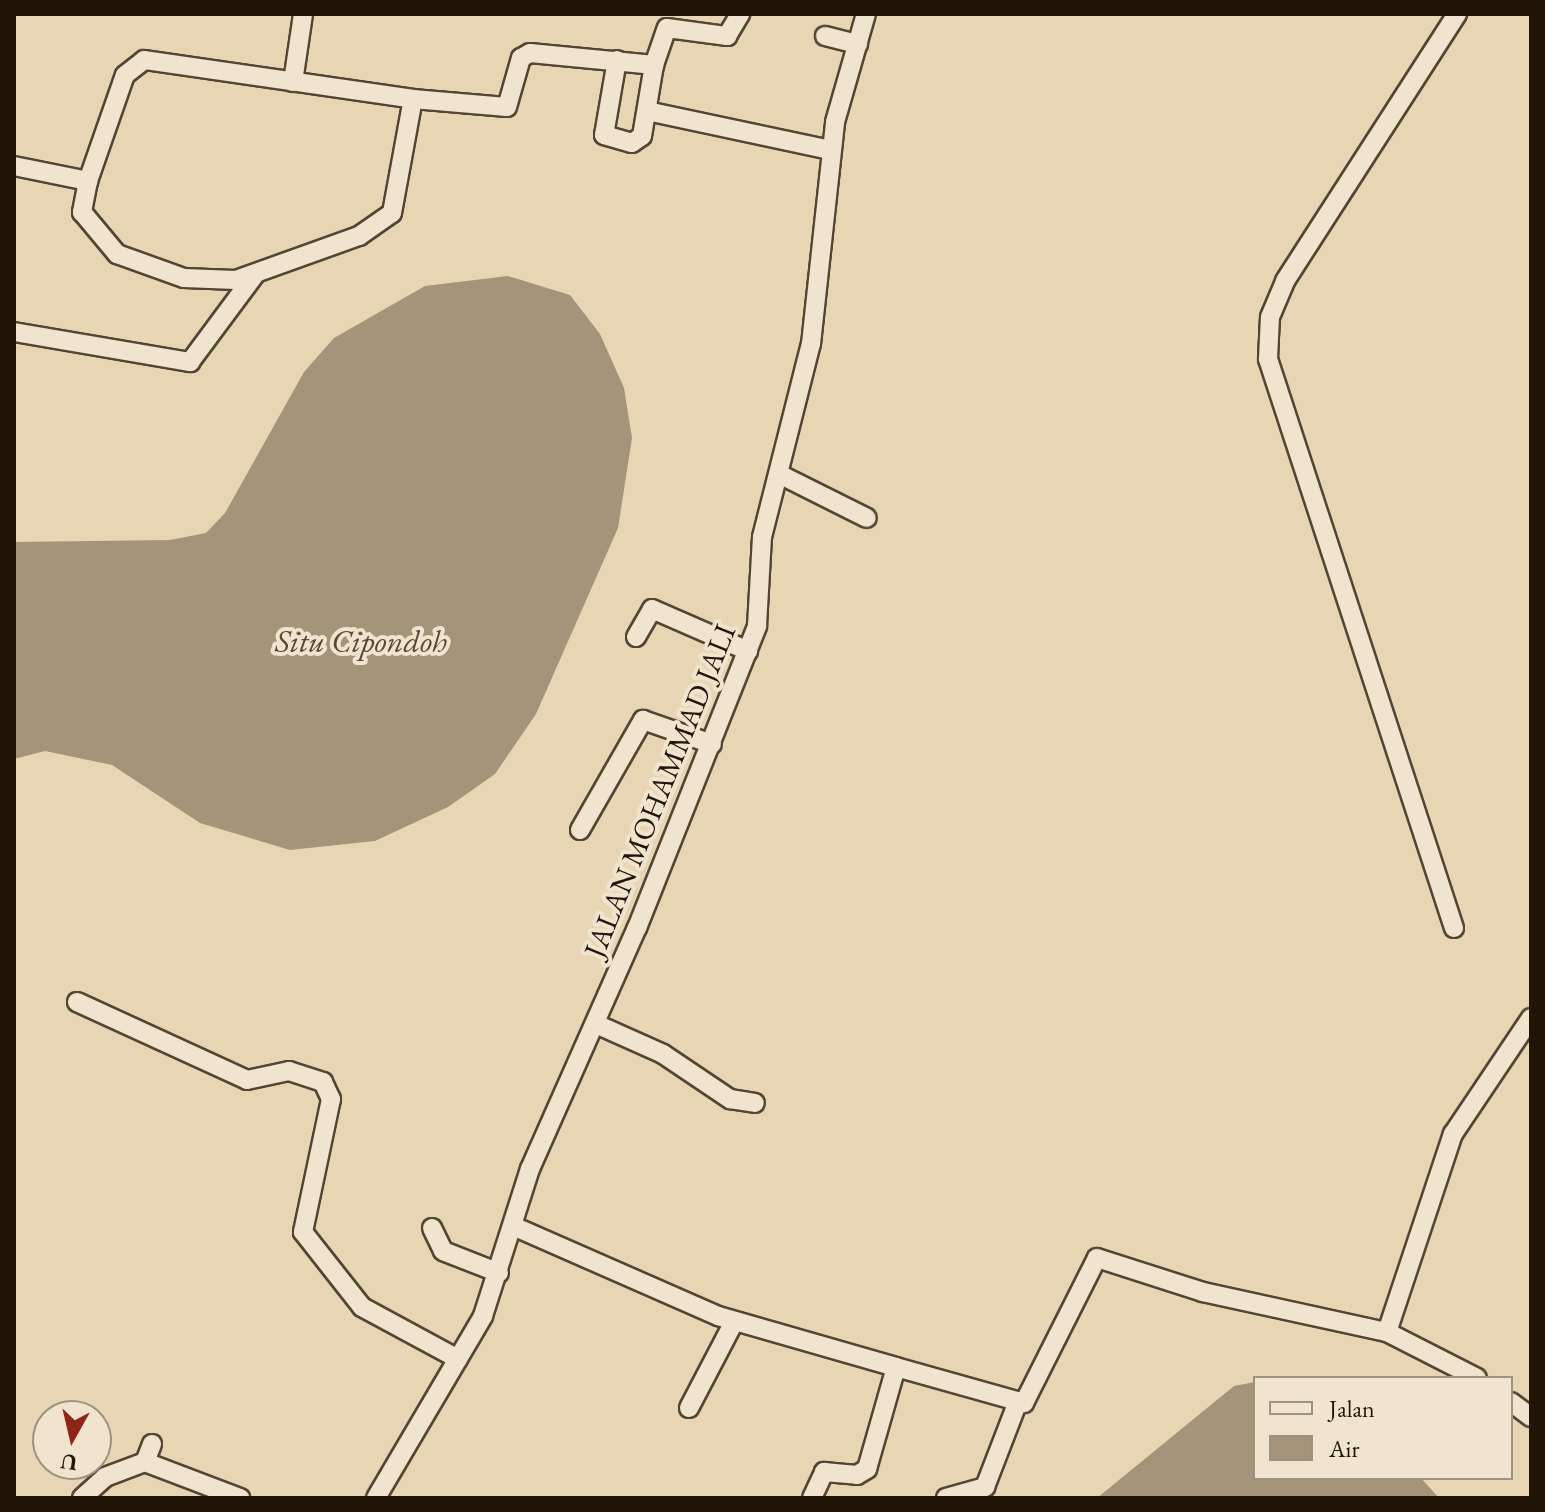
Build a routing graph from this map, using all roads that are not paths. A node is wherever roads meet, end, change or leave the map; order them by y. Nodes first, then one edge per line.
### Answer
1 (303, 14) edge
2 (740, 14) edge
3 (866, 14) edge
4 (1457, 14) edge
5 (668, 21) edge
6 (825, 36) dead end
7 (858, 44) junction
8 (617, 60) junction
9 (654, 65) junction
10 (293, 82) junction
11 (413, 99) junction
12 (647, 111) junction
13 (831, 150) junction
14 (14, 166) edge
15 (88, 181) junction
16 (256, 273) junction
17 (14, 332) edge
18 (779, 474) junction
19 (867, 518) dead end
20 (636, 637) dead end
21 (748, 651) junction
22 (712, 744) junction
23 (580, 830) dead end
24 (1454, 928) dead end
25 (77, 1002) dead end
26 (1531, 1018) edge
27 (596, 1024) junction
28 (755, 1103) dead end
29 (513, 1226) junction
30 (432, 1228) dead end
31 (499, 1273) junction
32 (734, 1322) junction
33 (1387, 1332) junction
34 (458, 1359) junction
35 (896, 1367) junction
36 (1473, 1376) edge
37 (1017, 1404) junction
38 (1513, 1404) edge
39 (689, 1408) dead end
40 (1531, 1417) edge
41 (152, 1444) dead end
42 (145, 1462) junction
43 (82, 1498) edge
44 (240, 1498) edge
45 (376, 1498) edge
46 (812, 1498) edge
47 (946, 1498) edge

1 - 10 street
2 - 5 street
3 - 7 street, JALAN MOHAMMAD JALI
4 - 24 street
5 - 9 street
6 - 7 street
7 - 13 street, JALAN MOHAMMAD JALI
8 - 9 street
8 - 11 street
8 - 12 street
9 - 12 street
10 - 11 street
10 - 15 street
11 - 16 street
12 - 13 street
13 - 18 street, JALAN MOHAMMAD JALI
14 - 15 street
15 - 16 street
16 - 17 street
18 - 19 street
18 - 21 street, JALAN MOHAMMAD JALI
20 - 21 street
21 - 22 street, JALAN MOHAMMAD JALI
22 - 23 street
22 - 27 street, JALAN MOHAMMAD JALI
25 - 34 street
26 - 33 street
27 - 28 street
27 - 29 street, JALAN MOHAMMAD JALI
29 - 31 street, JALAN MOHAMMAD JALI
29 - 32 street
30 - 31 street
31 - 34 street, JALAN MOHAMMAD JALI
32 - 35 street
32 - 39 street
33 - 36 street
33 - 37 street
34 - 45 street, JALAN MOHAMMAD JALI
35 - 37 street
35 - 46 street
37 - 47 street
38 - 40 street
41 - 42 street
42 - 43 street
42 - 44 street

